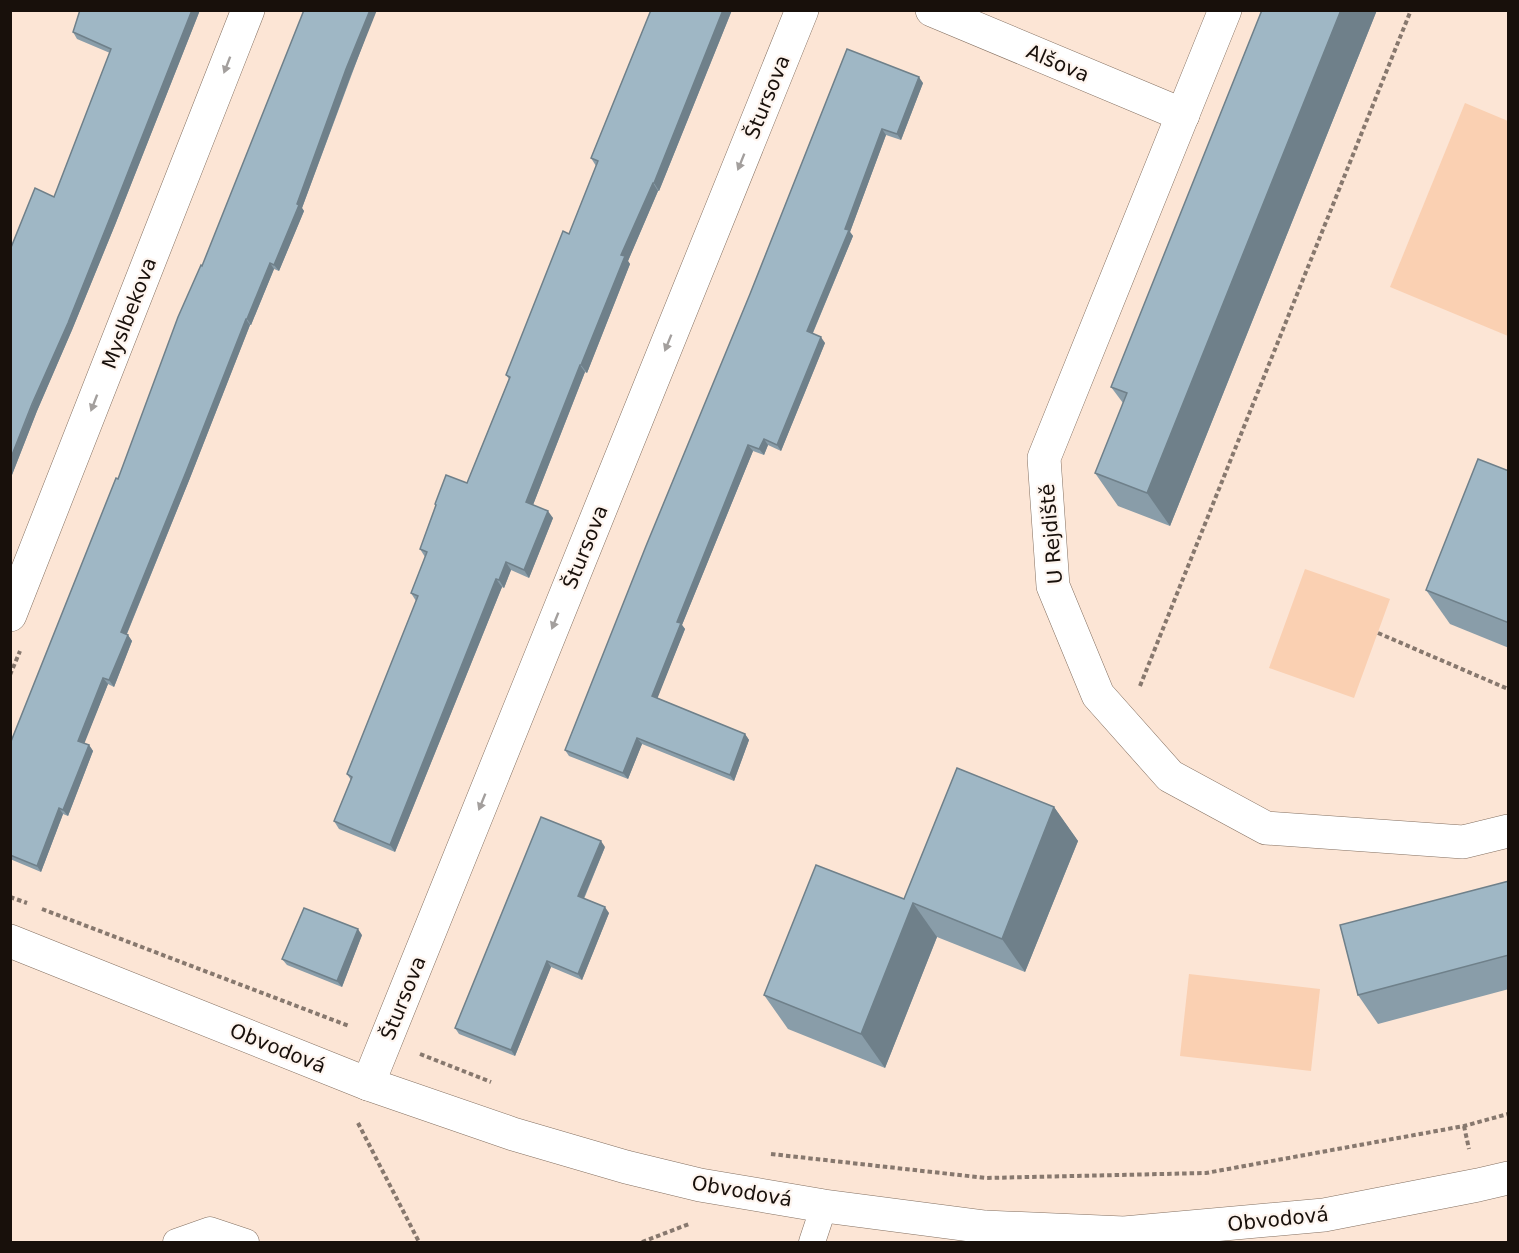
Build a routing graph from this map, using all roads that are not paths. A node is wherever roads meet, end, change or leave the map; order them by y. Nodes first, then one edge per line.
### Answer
1 (248, 10) edge
2 (802, 10) edge
3 (932, 10) edge
4 (1226, 10) edge
5 (1183, 115) junction
6 (10, 615) edge
7 (1509, 831) edge
8 (10, 941) edge
9 (368, 1084) junction
10 (1509, 1178) edge
11 (824, 1206) junction
12 (982, 1234) edge
13 (176, 1242) edge
14 (246, 1242) edge
15 (812, 1242) edge

1 -> 6 street, Myslbekova
2 -> 9 street, Štursova
3 - 5 street, Alšova
4 - 5 street, U Rejdiště
5 - 7 street, U Rejdiště
8 - 9 street, Obvodová
9 - 11 street, Obvodová
10 - 12 street, Obvodová
11 - 12 street, Obvodová
11 - 15 lane
13 - 14 lane

